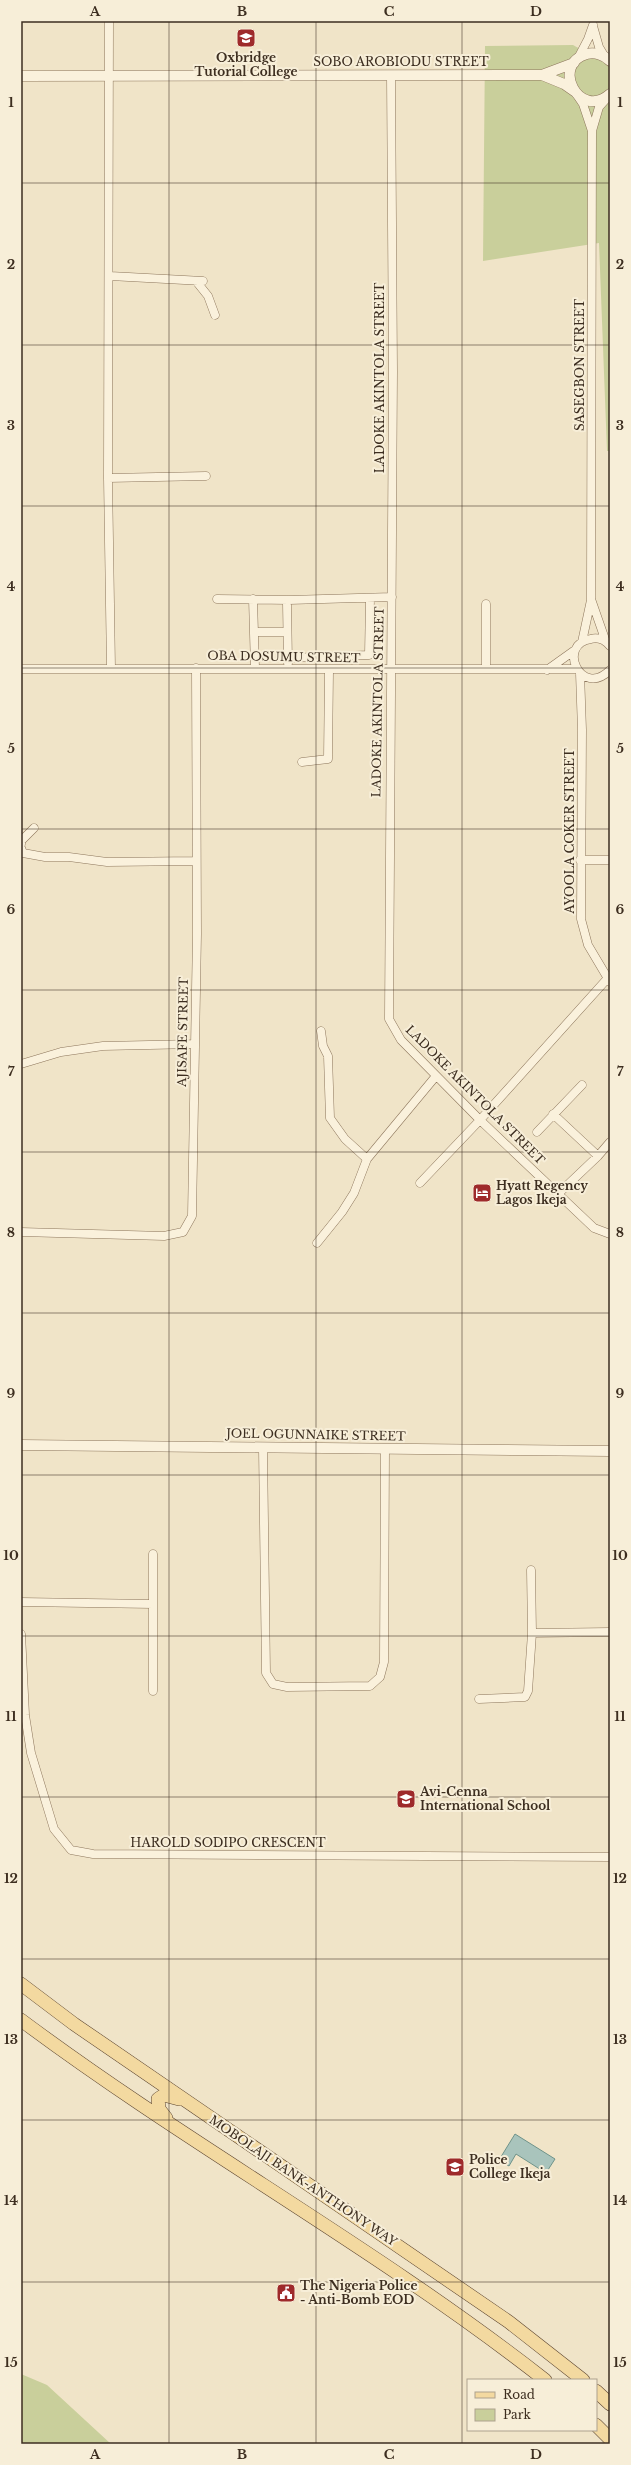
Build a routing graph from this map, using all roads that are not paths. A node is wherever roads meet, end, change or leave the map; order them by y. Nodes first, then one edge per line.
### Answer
1 (109, 21) edge
2 (593, 23) edge
3 (608, 59) edge
4 (575, 61) junction
5 (109, 75) junction
6 (391, 75) junction
7 (542, 75) junction
8 (21, 76) edge
9 (575, 92) junction
10 (609, 95) edge
11 (592, 131) junction
12 (110, 276) junction
13 (215, 315) dead end
14 (206, 476) dead end
15 (108, 478) junction
16 (392, 597) junction
17 (370, 598) junction
18 (217, 599) dead end
19 (253, 599) junction
20 (591, 599) junction
21 (289, 600) junction
22 (486, 604) dead end
23 (254, 632) junction
24 (287, 632) junction
25 (582, 642) junction
26 (608, 644) edge
27 (575, 650) junction
28 (111, 668) junction
29 (196, 668) junction
30 (255, 668) junction
31 (486, 668) junction
32 (21, 669) edge
33 (390, 669) junction
34 (547, 670) junction
35 (610, 670) edge
36 (329, 671) junction
37 (578, 671) junction
38 (302, 762) dead end
39 (34, 828) dead end
40 (21, 844) edge
41 (21, 848) edge
42 (580, 860) junction
43 (610, 860) edge
44 (196, 861) junction
45 (608, 981) edge
46 (321, 1031) dead end
47 (195, 1044) junction
48 (21, 1064) edge
49 (436, 1076) junction
50 (582, 1085) dead end
51 (553, 1114) junction
52 (480, 1120) junction
53 (537, 1132) dead end
54 (610, 1142) edge
55 (598, 1156) junction
56 (367, 1159) junction
57 (420, 1183) dead end
58 (558, 1194) junction
59 (21, 1232) edge
60 (610, 1234) edge
61 (317, 1244) dead end
62 (21, 1445) edge
63 (264, 1448) junction
64 (385, 1449) junction
65 (610, 1451) edge
66 (153, 1554) dead end
67 (531, 1570) dead end
68 (21, 1602) edge
69 (153, 1604) junction
70 (610, 1632) edge
71 (532, 1633) junction
72 (21, 1634) edge
73 (153, 1692) dead end
74 (479, 1699) dead end
75 (610, 1857) edge
76 (21, 1984) edge
77 (21, 2020) edge
78 (141, 2070) junction
79 (127, 2095) junction
80 (188, 2103) junction
81 (175, 2126) junction
82 (544, 2379) edge
83 (582, 2379) edge
84 (597, 2392) edge
85 (610, 2404) edge
86 (597, 2426) edge
87 (610, 2439) edge

1 - 5 street
2 - 3 street
2 - 4 street
3 - 4 street, SOBO AROBIODU STREET
4 - 7 street, SOBO AROBIODU STREET
4 - 9 street
5 - 6 street, SOBO AROBIODU STREET
5 - 8 street, SOBO AROBIODU STREET
5 - 12 street
6 - 7 street, SOBO AROBIODU STREET
6 - 16 street, LADOKE AKINTOLA STREET
7 - 9 street, SOBO AROBIODU STREET
9 - 10 street, SOBO AROBIODU STREET
9 - 11 street, SASEGBON STREET
10 - 11 street, SASEGBON STREET
11 - 20 street, SASEGBON STREET
12 - 13 street
12 - 15 street
14 - 15 street
15 - 28 street
16 - 17 street
16 - 33 street, LADOKE AKINTOLA STREET
17 - 21 street
17 - 24 street
18 - 19 street
19 - 21 street
19 - 23 street
20 - 25 street, SASEGBON STREET
20 - 26 street, SASEGBON STREET
21 - 24 street
22 - 31 street
23 - 24 street
23 - 30 street
25 - 26 street
25 - 27 street
27 - 34 street
27 - 37 street, AYOOLA COKER STREET
28 - 29 street, OBA DOSUMU STREET
28 - 32 street, OBA DOSUMU STREET
29 - 30 street, OBA DOSUMU STREET
29 - 44 street, AJISAFE STREET
30 - 36 street, OBA DOSUMU STREET
31 - 33 street, OBA DOSUMU STREET
31 - 34 street, OBA DOSUMU STREET
33 - 36 street, OBA DOSUMU STREET
33 - 49 street, LADOKE AKINTOLA STREET
34 - 37 street, OBA DOSUMU STREET
35 - 37 street, OBA DOSUMU STREET
36 - 38 street
37 - 42 street, AYOOLA COKER STREET
39 - 40 street
41 - 44 street
42 - 43 street
42 - 45 street, AYOOLA COKER STREET
44 - 47 street, AJISAFE STREET
45 - 52 street
46 - 56 street
47 - 48 street
47 - 59 street, AJISAFE STREET
49 - 52 street, LADOKE AKINTOLA STREET
49 - 56 street
50 - 51 street
51 - 53 street
51 - 55 street
52 - 57 street
52 - 58 street, LADOKE AKINTOLA STREET
54 - 55 street
55 - 58 street
56 - 61 street
58 - 60 street, LADOKE AKINTOLA STREET
62 - 63 street, JOEL OGUNNAIKE STREET
63 - 64 street, JOEL OGUNNAIKE STREET
63 - 64 street
64 - 65 street, JOEL OGUNNAIKE STREET
66 - 69 street
67 - 71 street
68 - 69 street
69 - 73 street
70 - 71 street
71 - 74 street
72 - 75 street, HAROLD SODIPO CRESCENT
76 - 78 main road, MOBOLAJI BANK-ANTHONY WAY
77 - 79 main road, MOBOLAJI BANK-ANTHONY WAY
78 - 79 main road
78 - 80 main road, MOBOLAJI BANK-ANTHONY WAY
79 - 81 main road, MOBOLAJI BANK-ANTHONY WAY
80 - 81 main road
80 - 83 main road, MOBOLAJI BANK-ANTHONY WAY
81 - 82 main road, MOBOLAJI BANK-ANTHONY WAY
84 - 85 main road
86 - 87 main road

